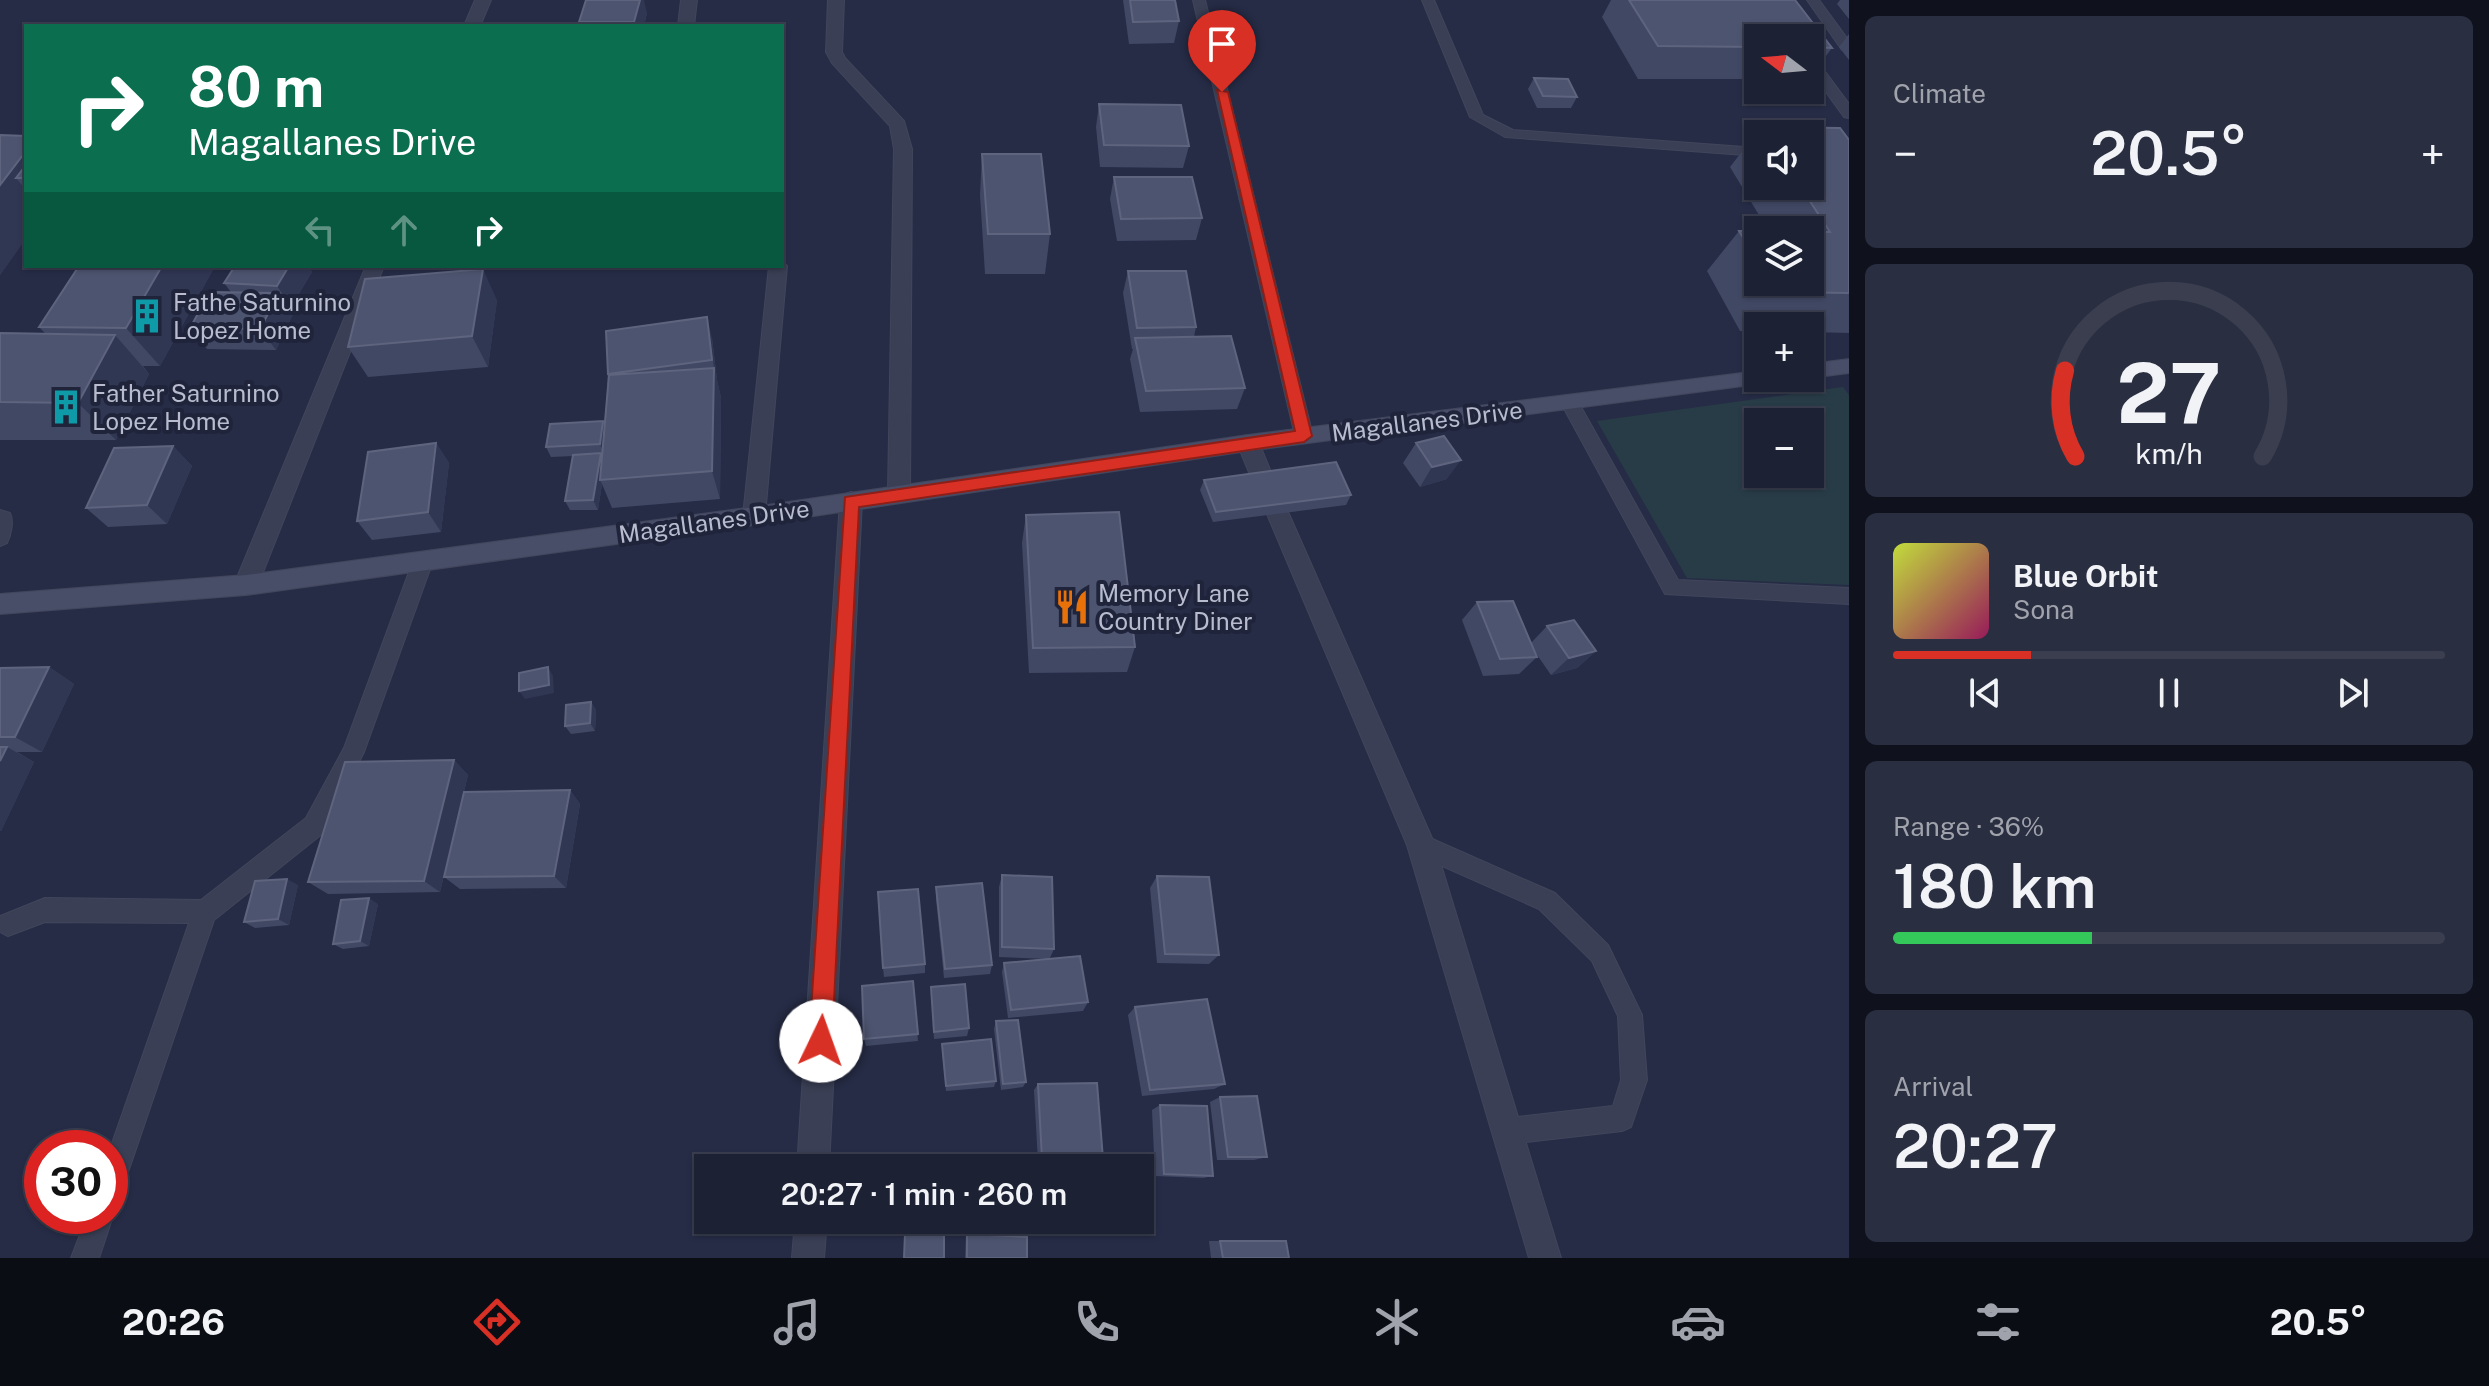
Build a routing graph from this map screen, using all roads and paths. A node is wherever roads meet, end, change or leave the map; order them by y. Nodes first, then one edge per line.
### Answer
1 (483, 0) edge
2 (689, 0) edge
3 (836, 0) edge
4 (1199, 0) edge
5 (1428, 0) edge
6 (1813, 0) edge
7 (473, 24) edge
8 (686, 24) edge
9 (1847, 47) dead end
10 (1824, 80) edge
11 (1849, 114) edge
12 (1744, 151) edge
13 (374, 268) edge
14 (778, 268) edge
15 (1849, 366) edge
16 (1824, 369) edge
17 (1744, 380) edge
18 (1570, 403) junction
19 (1304, 436) junction
20 (1248, 443) junction
21 (1264, 482) edge
22 (899, 494) junction
23 (851, 501) junction
24 (1278, 514) edge
25 (754, 516) junction
26 (0, 517) edge
27 (0, 538) edge
28 (423, 561) junction
29 (246, 585) junction
30 (1849, 596) edge
31 (0, 604) edge
32 (1421, 845) junction
33 (205, 912) junction
34 (8, 924) dead end
35 (1509, 1131) junction
36 (128, 1135) edge
37 (814, 1154) edge
38 (94, 1234) edge
39 (810, 1234) edge
40 (85, 1258) edge
41 (808, 1258) edge
42 (1545, 1258) edge

1 - 7 street
2 - 8 street
3 - 22 street
4 - 19 lane
5 - 12 lane
6 - 9 lane
10 - 11 lane
13 - 29 street
14 - 25 street
15 - 16 street
17 - 18 street, Magallanes Drive
18 - 19 street, Magallanes Drive
18 - 30 lane
19 - 20 street, Magallanes Drive
20 - 21 street
20 - 22 street, Magallanes Drive
22 - 23 street, Magallanes Drive
23 - 25 street, Magallanes Drive
23 - 37 street
24 - 32 street
25 - 28 street, Magallanes Drive
26 - 27 lane
28 - 29 street, Magallanes Drive
28 - 33 lane
29 - 31 street, Magallanes Drive
32 - 35 street
32 - 35 lane
33 - 34 lane
33 - 36 lane
35 - 42 street
38 - 40 lane
39 - 41 street

